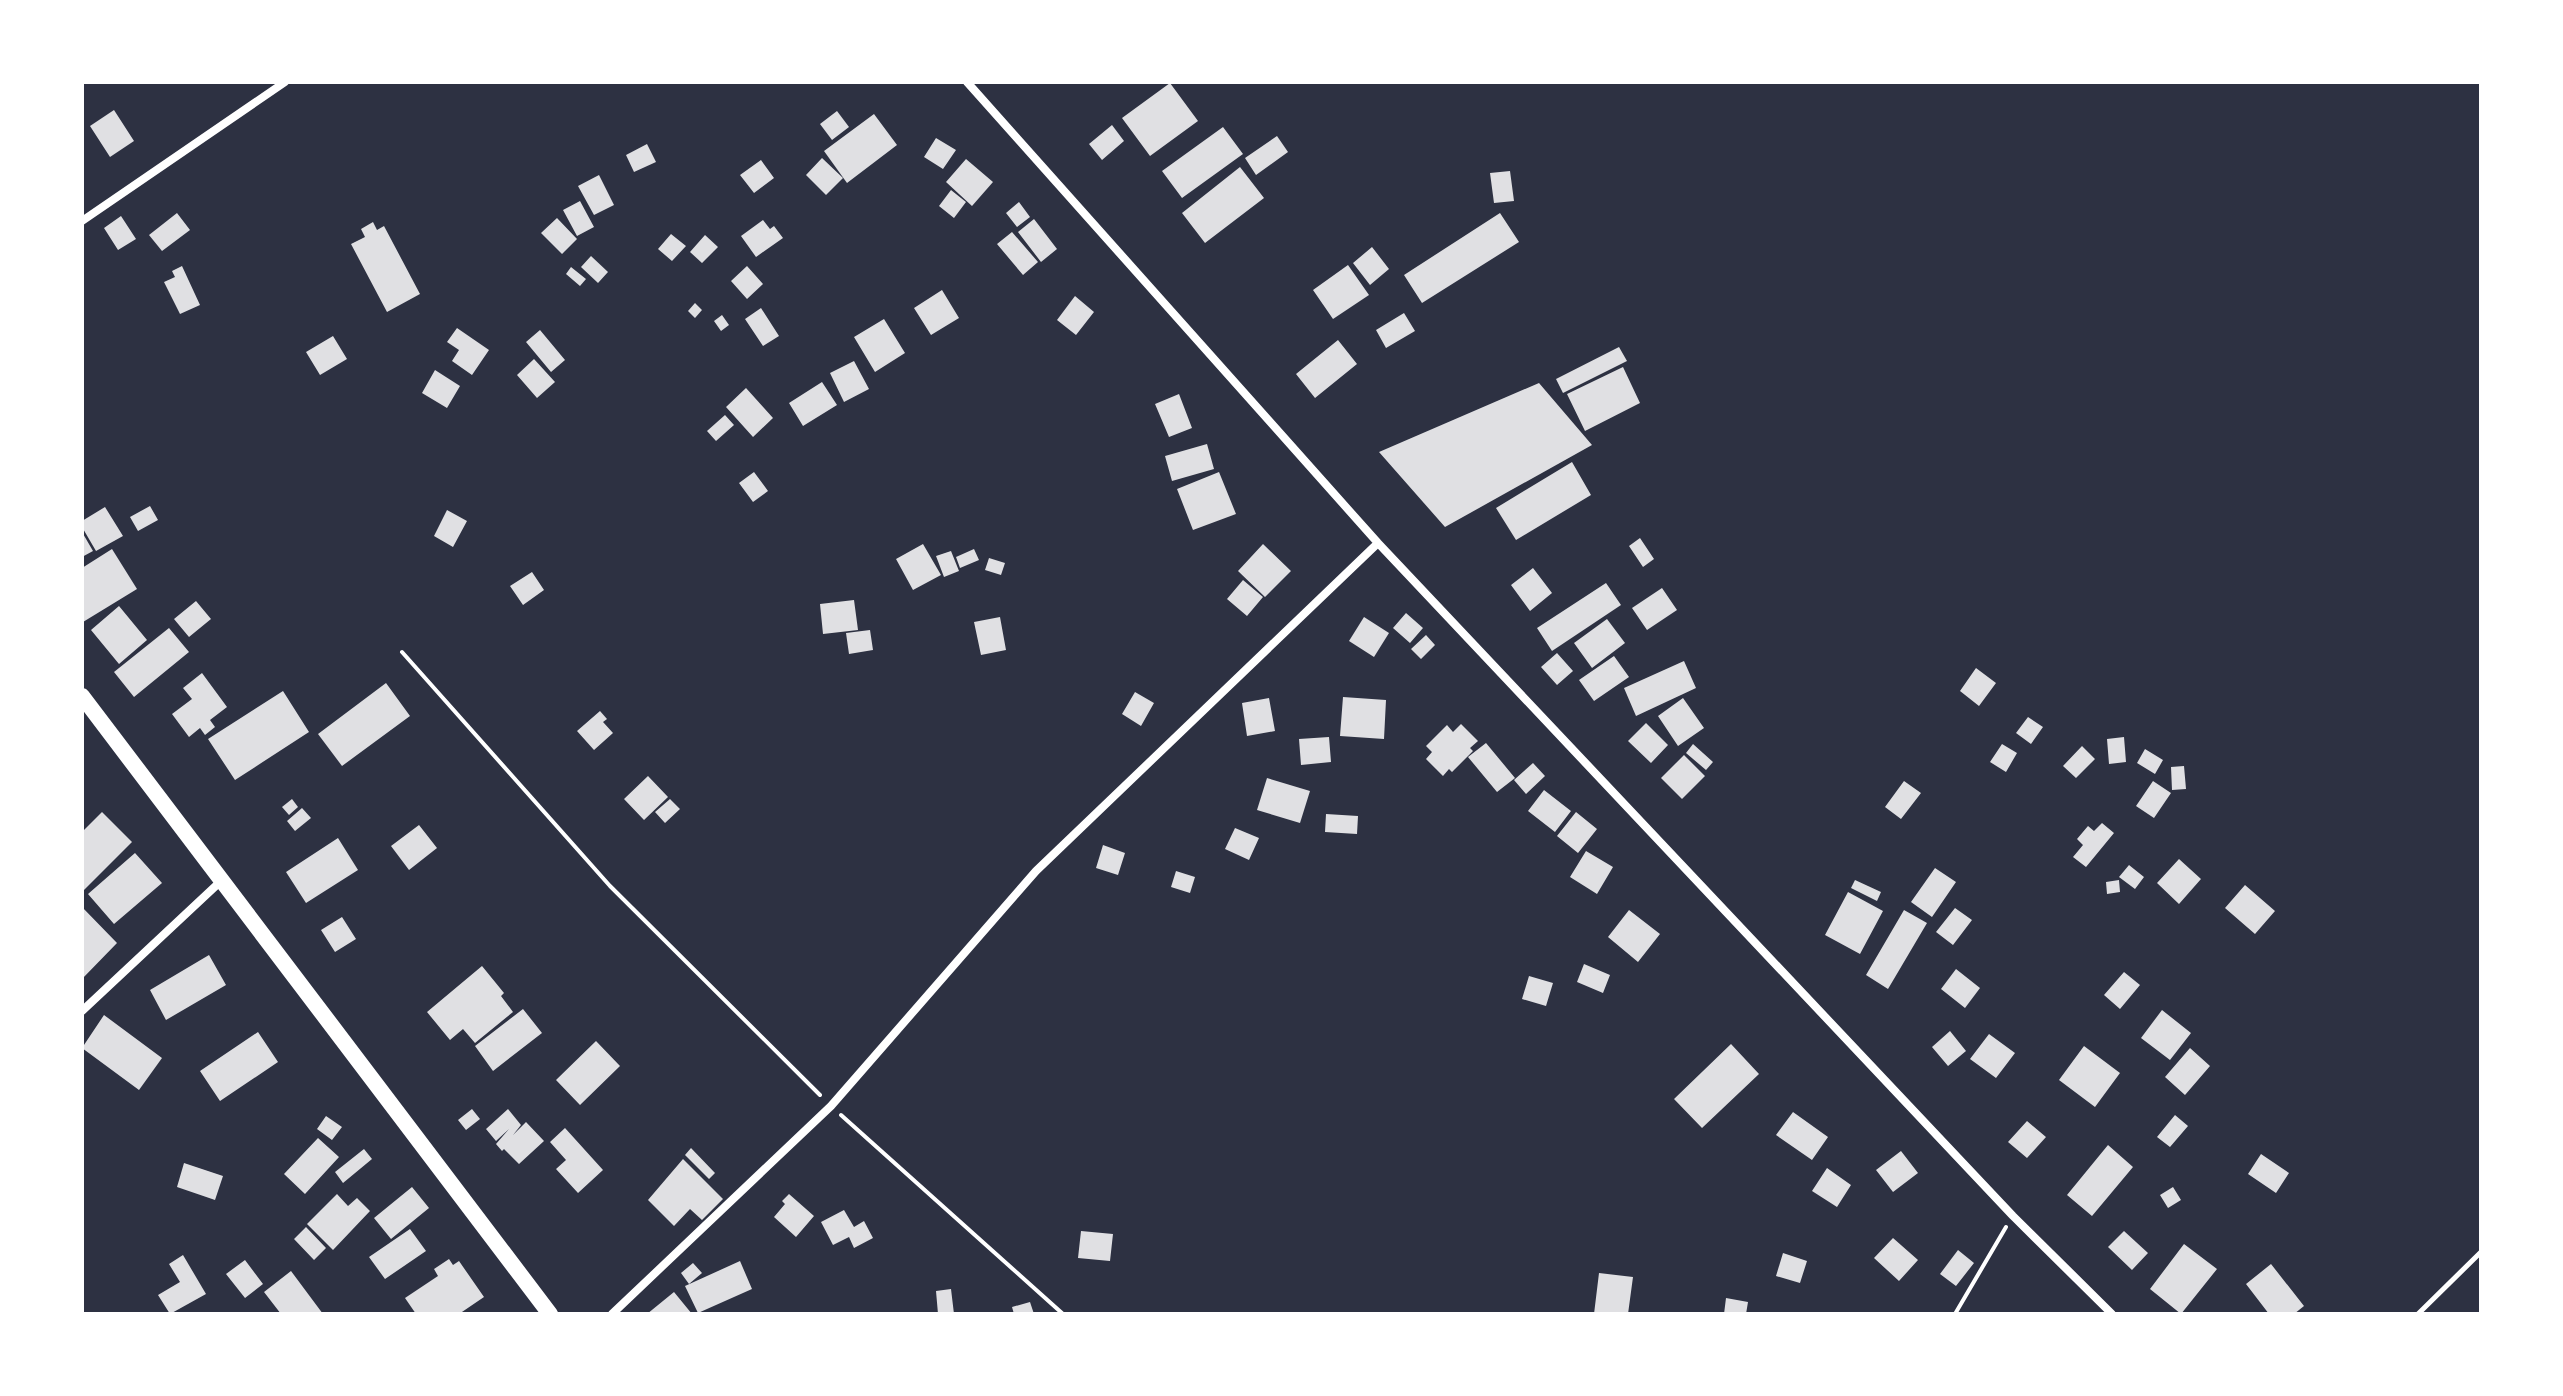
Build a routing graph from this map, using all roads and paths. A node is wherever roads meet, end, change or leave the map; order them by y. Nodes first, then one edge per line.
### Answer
1 (285, 82) edge
2 (967, 82) edge
3 (82, 221) edge
4 (1378, 543) junction
5 (402, 652) dead end
6 (82, 696) edge
7 (222, 880) junction
8 (82, 1011) edge
9 (831, 1106) junction
10 (2013, 1216) junction
11 (2481, 1252) edge
12 (550, 1314) edge
13 (612, 1314) edge
14 (1063, 1314) edge
15 (1955, 1314) edge
16 (2112, 1314) edge
17 (2418, 1314) edge

1 - 3 street
2 - 4 street
4 - 9 street
4 - 10 street
5 - 9 path
6 - 7 highway
7 - 8 street
7 - 12 highway
9 - 13 street
9 - 14 path
10 - 15 path
10 - 16 street
11 - 17 lane

